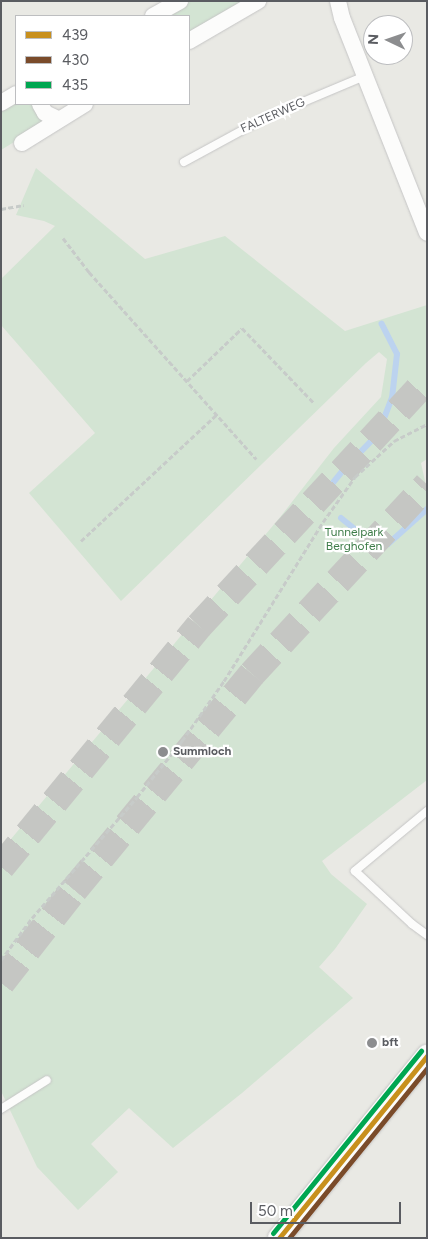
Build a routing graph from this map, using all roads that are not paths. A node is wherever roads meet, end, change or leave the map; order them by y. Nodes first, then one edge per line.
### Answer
1 (180, 1) edge
2 (258, 1) edge
3 (338, 1) edge
4 (158, 15) edge
5 (190, 41) edge
6 (365, 76) junction
7 (15, 95) edge
8 (1, 103) edge
9 (41, 105) edge
10 (82, 105) edge
11 (58, 119) junction
12 (22, 142) dead end
13 (184, 162) dead end
14 (427, 233) edge
15 (427, 811) edge
16 (427, 935) edge
17 (427, 1056) edge
18 (47, 1080) dead end
19 (1, 1108) edge
20 (279, 1238) edge

1 - 4 street
2 - 5 street
3 - 6 street
6 - 13 lane, FALTERWEG
6 - 14 street
7 - 8 street
9 - 11 street
10 - 11 street
11 - 12 street
15 - 16 lane
17 - 20 street
18 - 19 lane

